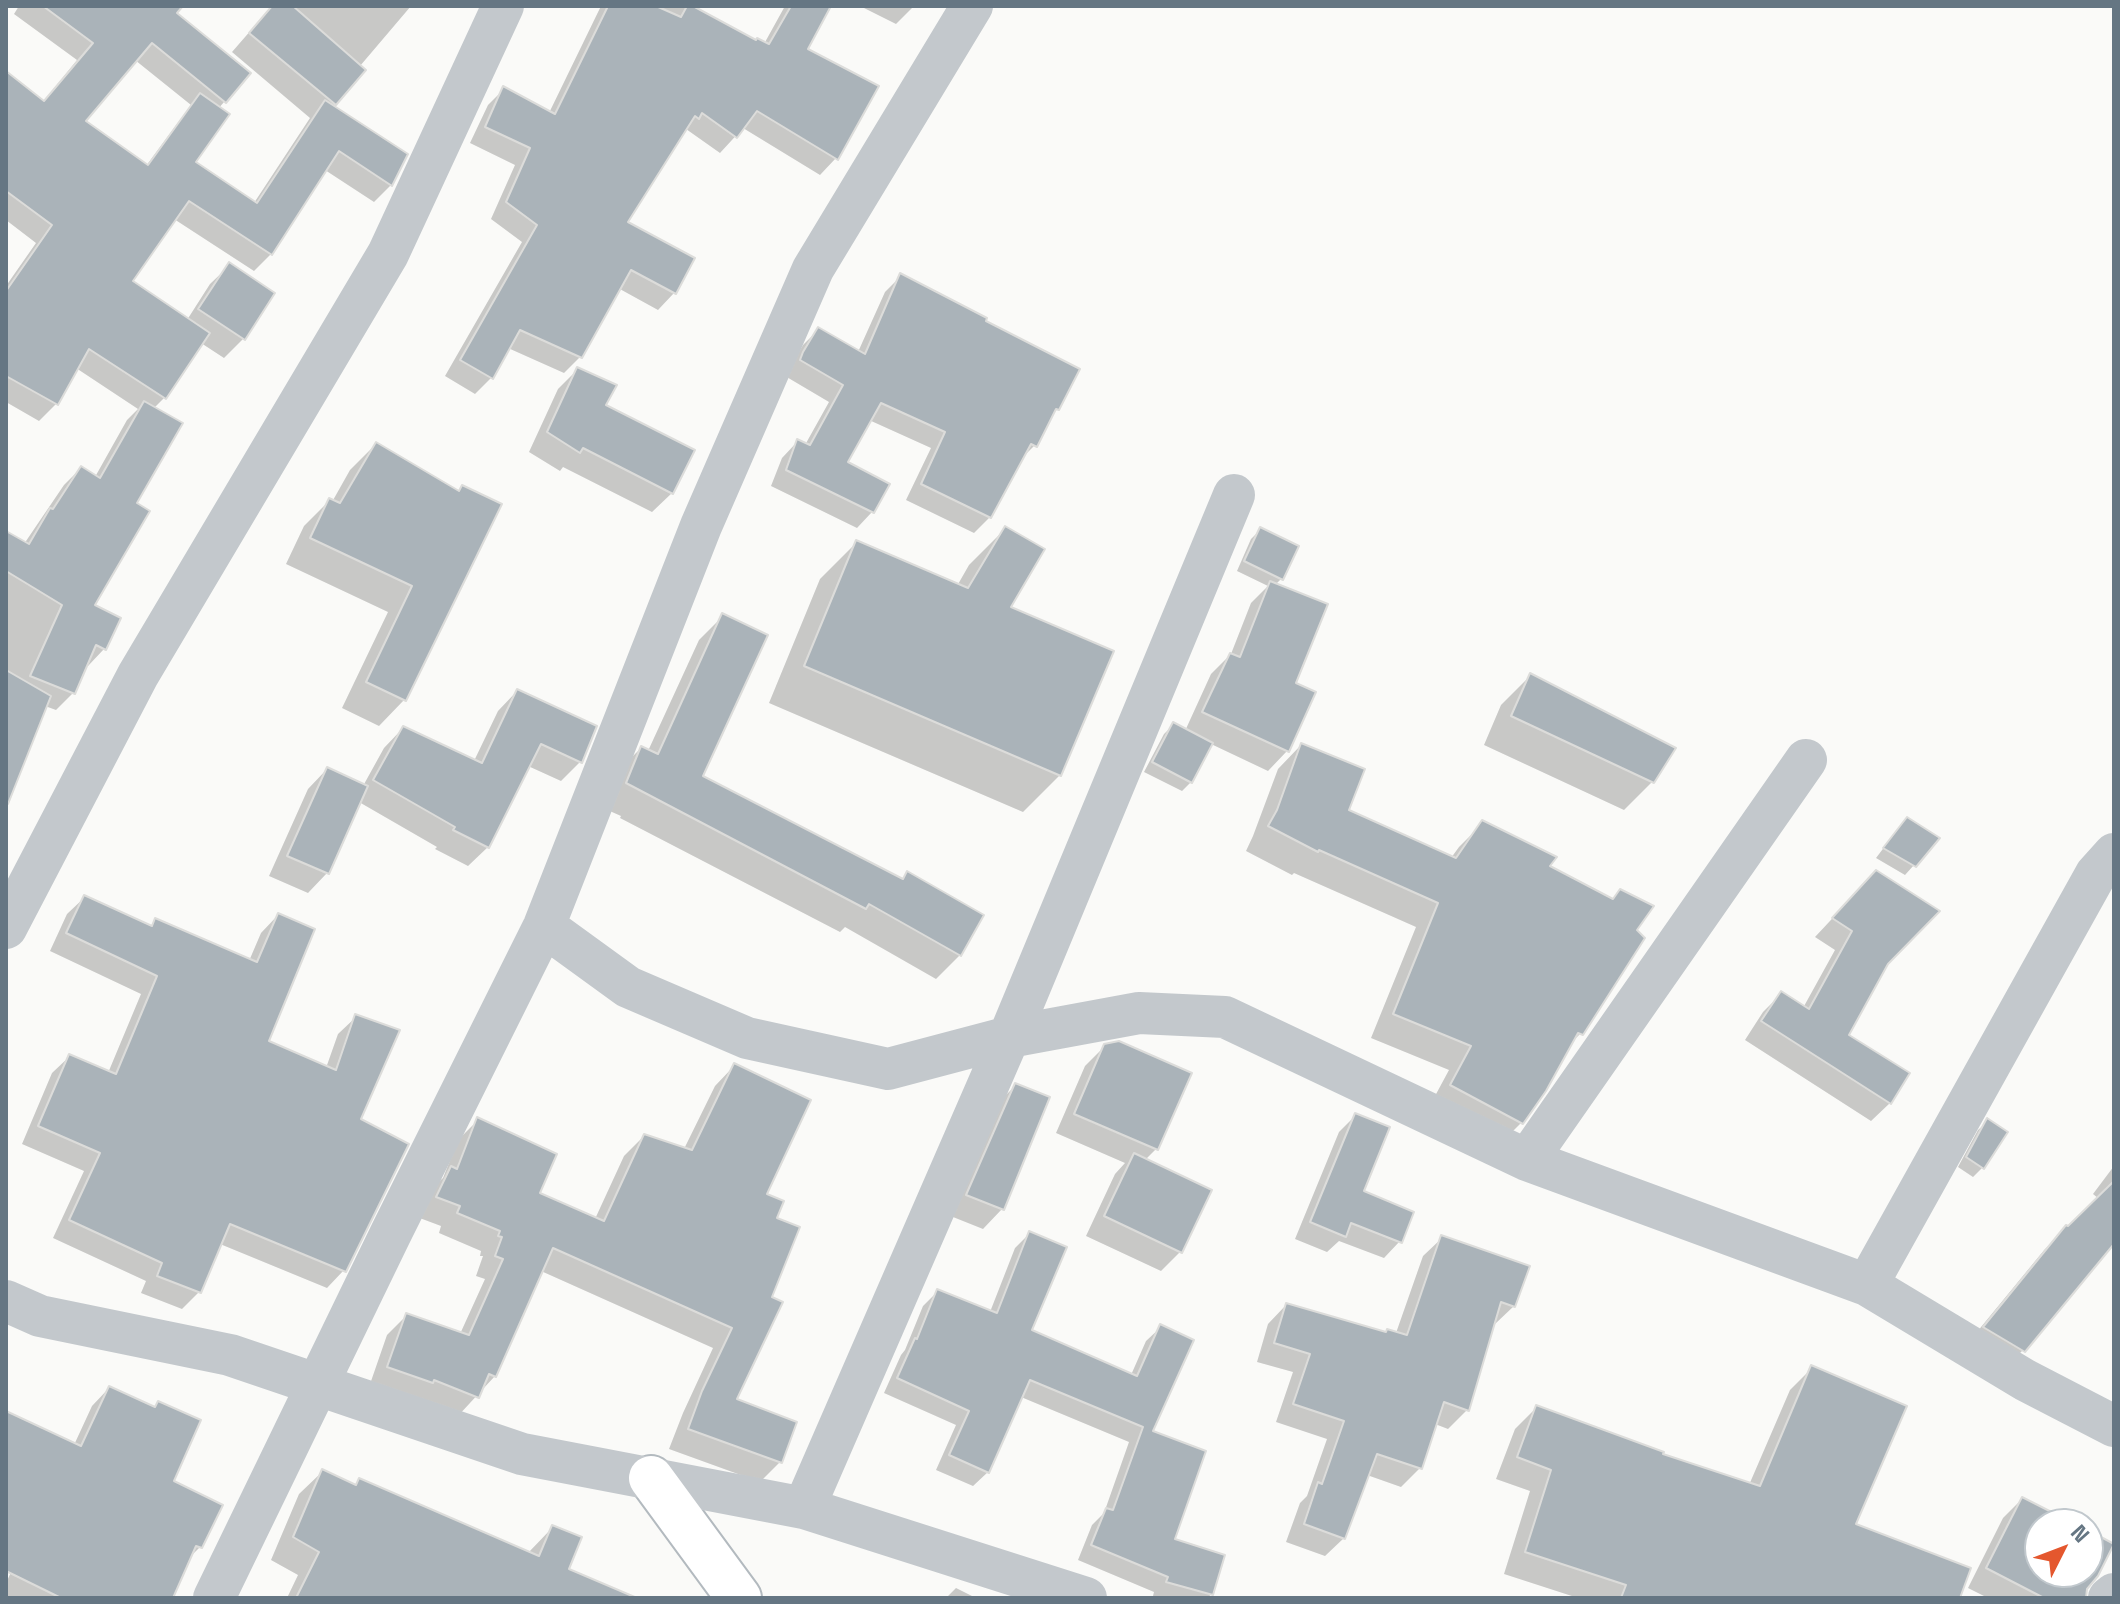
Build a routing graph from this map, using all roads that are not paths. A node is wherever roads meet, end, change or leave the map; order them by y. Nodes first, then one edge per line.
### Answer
1 (503, 6) edge
2 (972, 6) edge
3 (1234, 495) dead end
4 (1806, 760) dead end
5 (2114, 854) edge
6 (544, 926) junction
7 (6, 928) edge
8 (1009, 1037) junction
9 (1527, 1160) junction
10 (1867, 1285) junction
11 (6, 1301) edge
12 (317, 1385) junction
13 (2114, 1426) edge
14 (651, 1478) junction
15 (804, 1508) junction
16 (2114, 1594) edge
17 (214, 1598) edge
18 (739, 1598) edge
19 (1086, 1598) edge
20 (2109, 1598) edge

1 - 7 street
2 - 6 street
3 - 8 street
4 - 9 street
5 - 10 street
6 - 8 street
6 - 12 street
8 - 9 street
8 - 15 street
9 - 10 street
10 - 13 street
11 - 12 street
12 - 14 street
12 - 17 street
14 - 15 street
14 - 18 street
15 - 19 street
16 - 20 street

